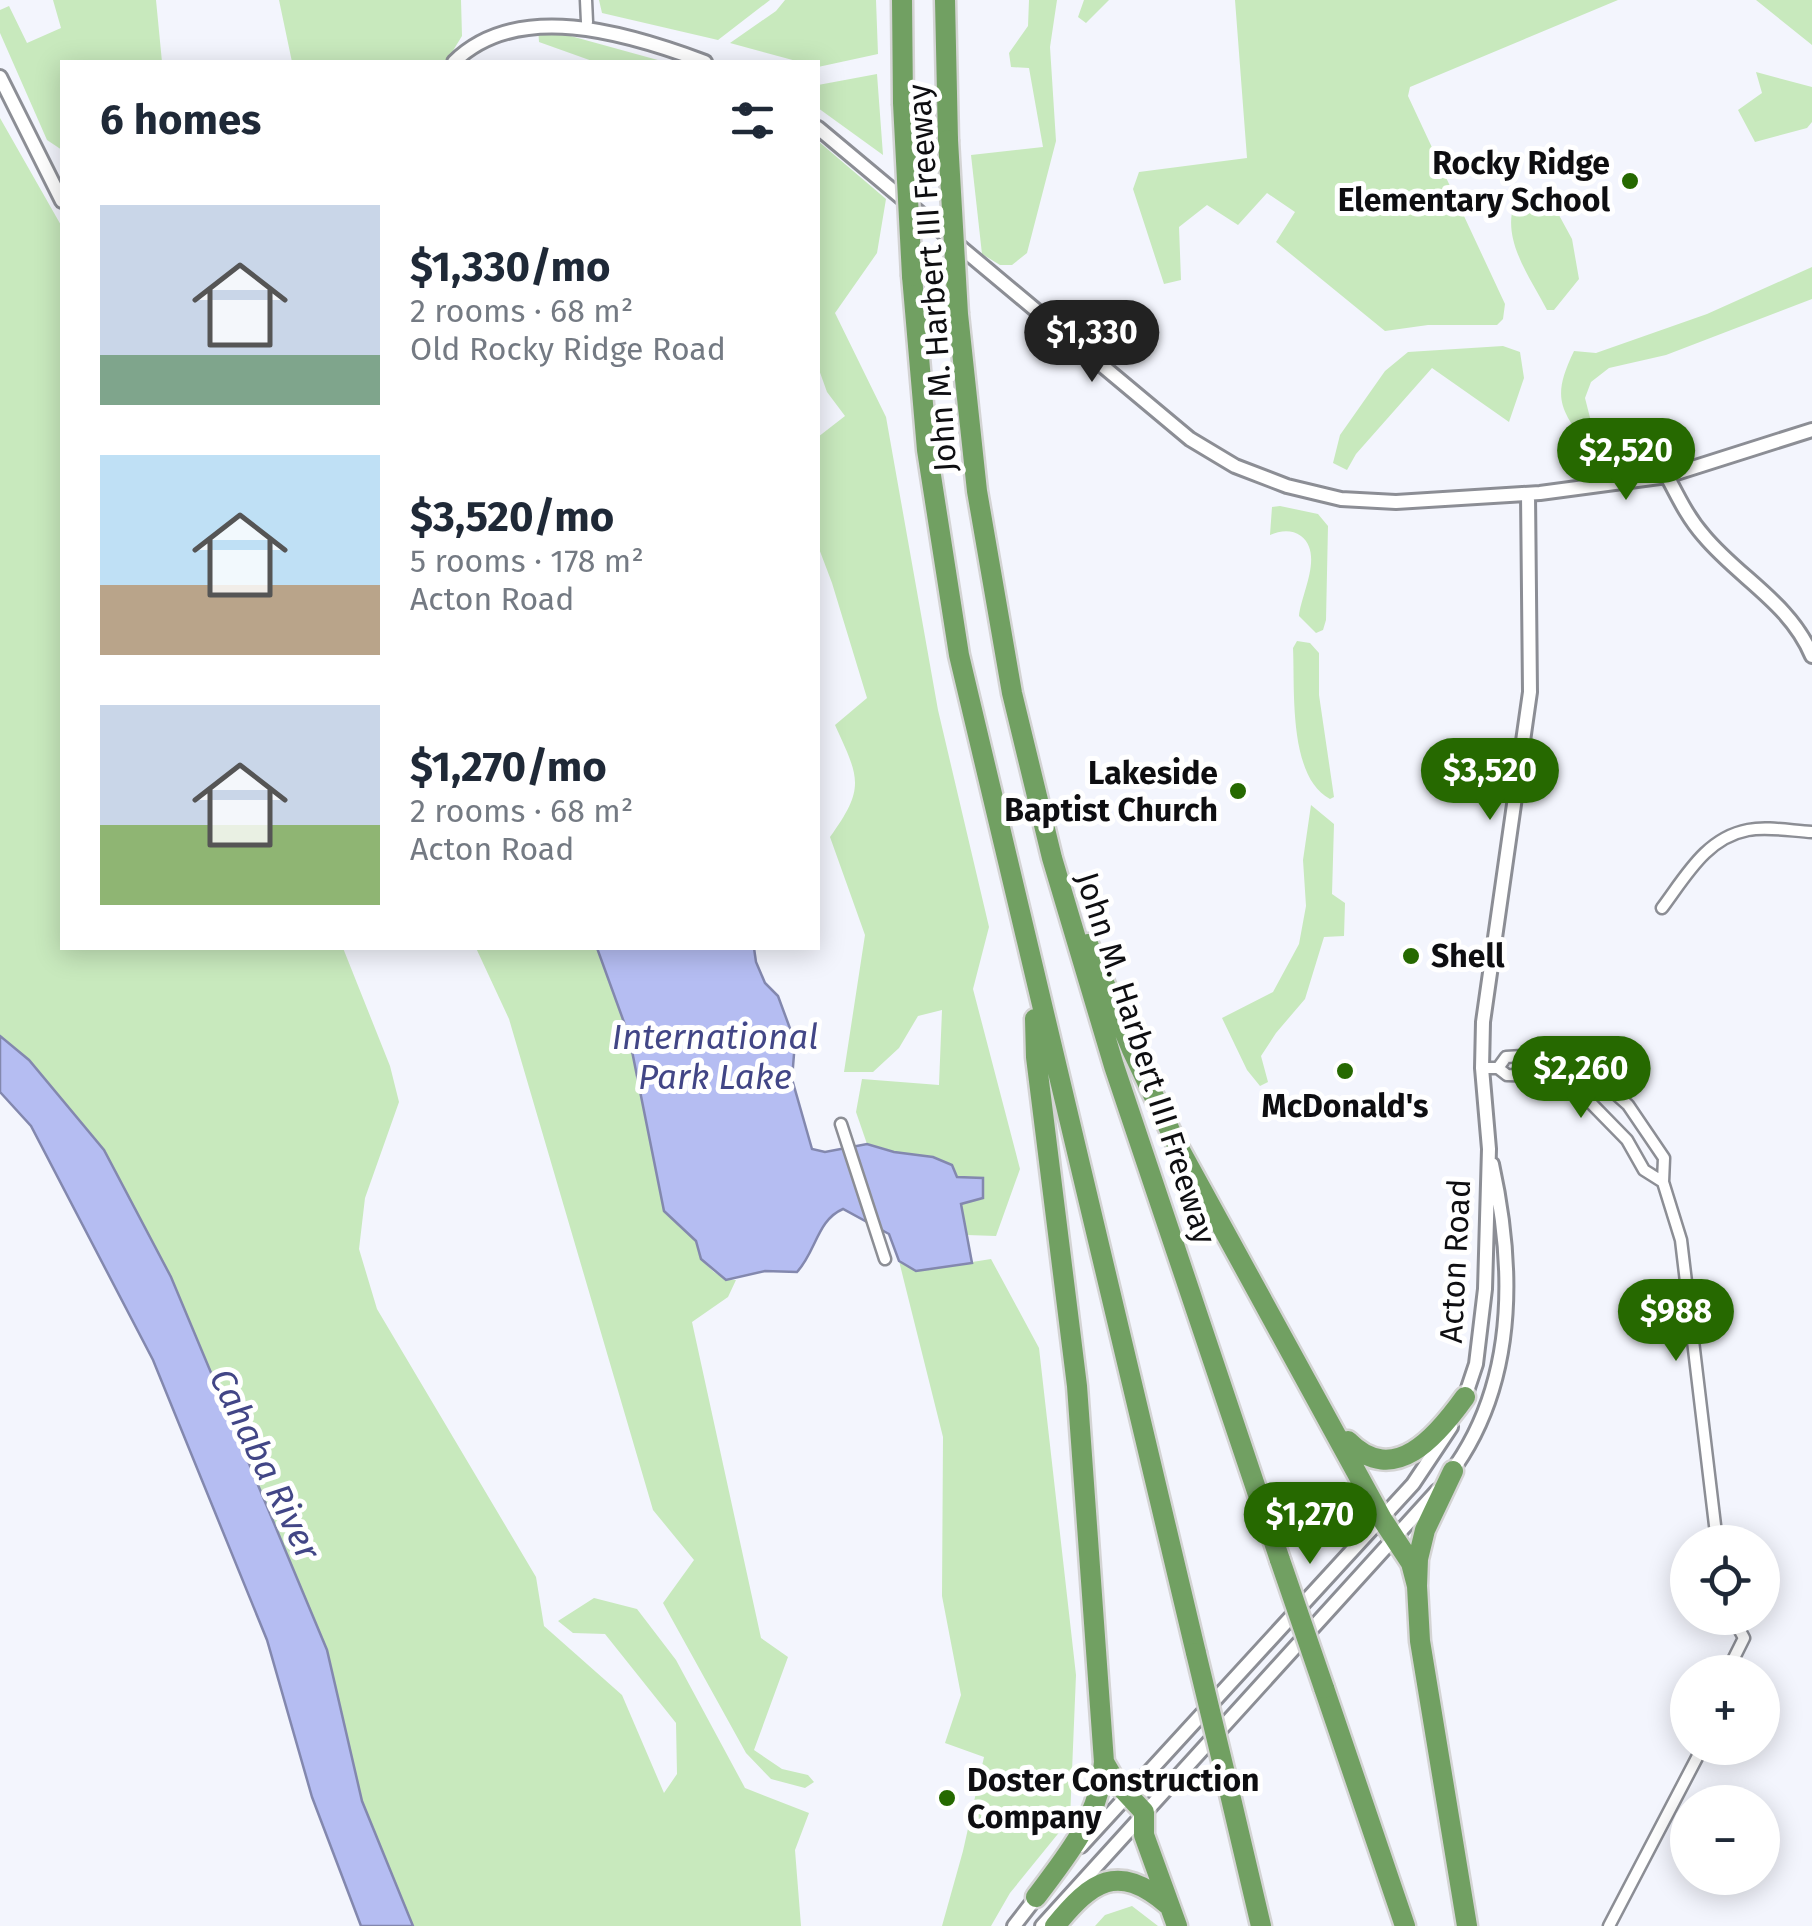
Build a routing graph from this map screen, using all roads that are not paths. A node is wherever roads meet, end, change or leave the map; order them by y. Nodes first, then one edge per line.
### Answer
1 (586, 0) edge
2 (902, 0) edge
3 (946, 0) edge
4 (587, 22) junction
5 (456, 60) edge
6 (699, 60) edge
7 (0, 76) edge
8 (820, 130) edge
9 (60, 197) edge
10 (1812, 430) edge
11 (1667, 476) junction
12 (1528, 494) junction
13 (1812, 656) edge
14 (1812, 832) edge
15 (1052, 858) junction
16 (1662, 908) dead end
17 (1034, 977) junction
18 (1482, 1068) junction
19 (1498, 1068) junction
20 (842, 1124) dead end
21 (1489, 1149) junction
22 (1663, 1182) junction
23 (885, 1258) dead end
24 (1464, 1398) junction
25 (1333, 1426) junction
26 (1453, 1471) junction
27 (1382, 1519) junction
28 (1714, 1525) edge
29 (1396, 1538) junction
30 (1416, 1586) junction
31 (1104, 1762) junction
32 (1693, 1765) edge
33 (1129, 1794) junction
34 (1144, 1812) junction
35 (1036, 1897) junction
36 (1169, 1906) junction
37 (1014, 1926) edge
38 (1042, 1926) edge
39 (1054, 1926) edge
40 (1177, 1926) edge
41 (1261, 1926) edge
42 (1405, 1926) edge
43 (1467, 1926) edge
44 (1610, 1926) edge

1 - 4 street
2 - 17 highway, John M. Harbert III Freeway, bridge
3 - 15 highway, John M. Harbert III Freeway, bridge
4 - 5 street
4 - 6 street
7 - 9 street
8 - 12 street
10 - 11 street
11 - 12 street
11 - 13 street
12 - 18 street, Acton Road
14 - 16 street
15 - 25 highway
15 - 42 highway, John M. Harbert III Freeway, bridge
17 - 31 highway
17 - 41 highway, John M. Harbert III Freeway, bridge
18 - 19 street
18 - 21 street, Acton Road
19 - 22 street
19 - 22 street
20 - 23 street
21 - 24 street, Acton Road
21 - 26 street, Acton Road
22 - 28 street
24 - 25 highway
24 - 27 street, Acton Road
25 - 27 highway
26 - 29 street, Acton Road
26 - 30 highway
27 - 29 highway
27 - 33 street, Acton Road
29 - 30 highway
29 - 34 street, Acton Road
30 - 43 highway
31 - 33 highway
31 - 35 highway
32 - 44 street
33 - 34 highway
33 - 35 street, Acton Road
34 - 36 highway
34 - 38 street, Acton Road
35 - 37 street, Acton Road
36 - 39 highway
36 - 40 highway

